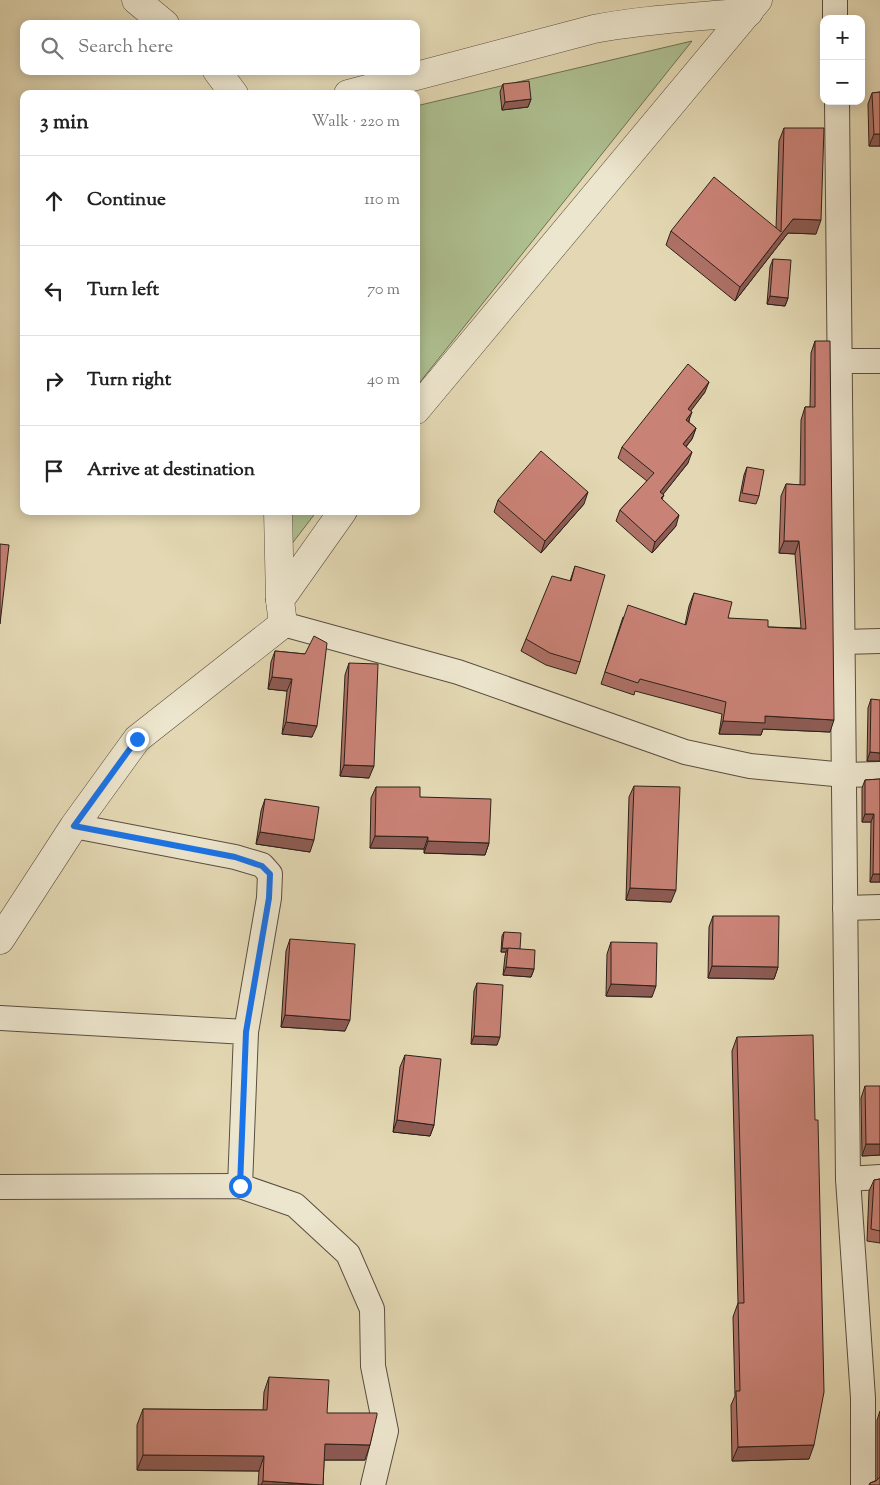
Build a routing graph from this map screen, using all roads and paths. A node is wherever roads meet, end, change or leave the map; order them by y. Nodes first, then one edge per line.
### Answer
1 (835, 0) edge
2 (754, 6) edge
3 (835, 15) edge
4 (220, 75) edge
5 (419, 75) edge
6 (420, 75) edge
7 (231, 90) edge
8 (363, 90) edge
9 (837, 105) edge
10 (840, 361) junction
11 (880, 361) edge
12 (420, 405) edge
13 (278, 515) edge
14 (341, 515) edge
15 (282, 612) junction
16 (880, 641) edge
17 (843, 642) junction
18 (880, 774) edge
19 (845, 775) junction
20 (74, 826) junction
21 (880, 907) edge
22 (846, 908) junction
23 (0, 940) edge
24 (0, 1018) edge
25 (246, 1032) junction
26 (880, 1177) edge
27 (848, 1179) junction
28 (240, 1186) junction
29 (0, 1187) edge
30 (872, 1394) edge
31 (373, 1485) edge
32 (863, 1485) edge

1 - 3 street
2 - 6 street
2 - 12 street
4 - 7 street
5 - 8 street
9 - 10 street
10 - 11 street
10 - 17 street
13 - 15 street
14 - 15 street
15 - 19 street
15 - 20 street
16 - 17 street
17 - 19 street
18 - 19 street
19 - 22 street
20 - 23 street
20 - 25 street
21 - 22 street
22 - 27 street
24 - 25 street
25 - 28 street
26 - 27 street
27 - 30 street
28 - 29 street
28 - 31 street
30 - 32 street

